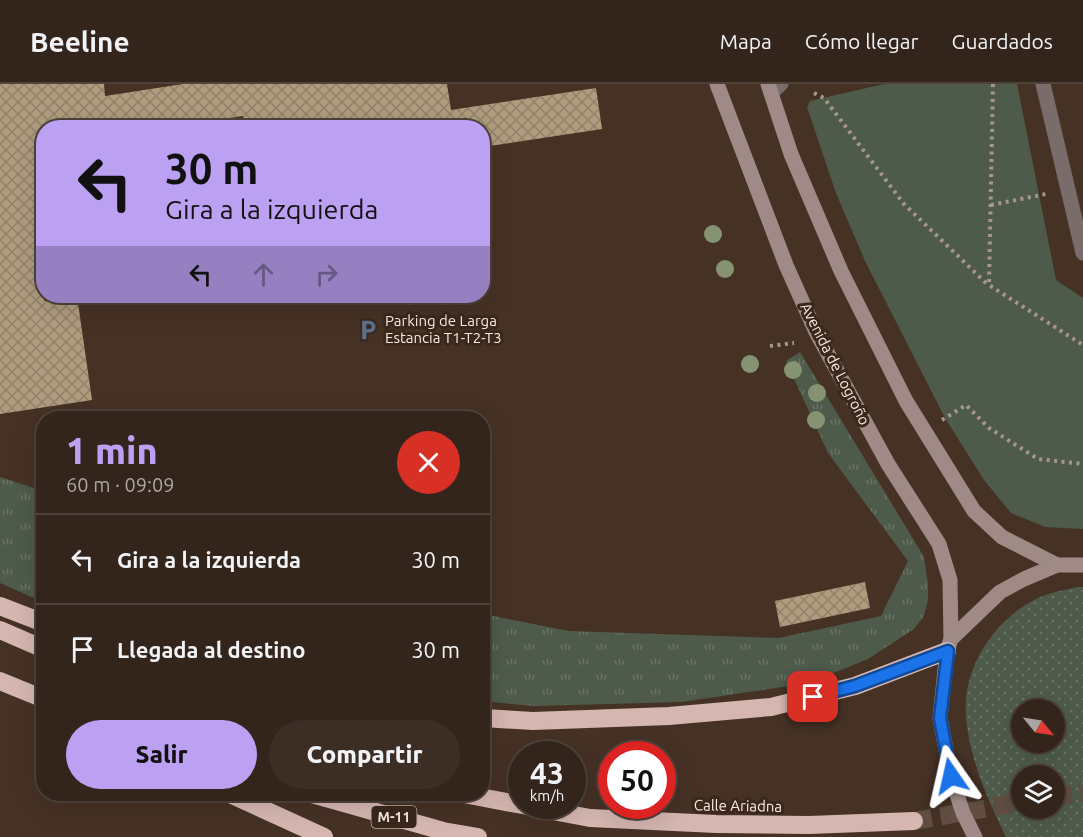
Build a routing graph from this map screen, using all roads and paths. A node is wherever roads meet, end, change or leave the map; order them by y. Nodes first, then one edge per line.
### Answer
1 (717, 84) edge
2 (993, 84) edge
3 (1043, 84) edge
4 (773, 87) edge
5 (814, 93) dead end
6 (1067, 189) junction
7 (991, 205) junction
8 (1083, 253) edge
9 (988, 285) junction
10 (794, 343) dead end
11 (1083, 345) edge
12 (770, 346) dead end
13 (942, 421) dead end
14 (1083, 464) edge
15 (1057, 565) junction
16 (1083, 565) edge
17 (0, 606) edge
18 (36, 620) edge
19 (0, 630) edge
20 (949, 645) junction
21 (36, 646) edge
22 (0, 681) edge
23 (36, 696) edge
24 (490, 719) edge
25 (490, 799) edge
26 (245, 801) edge
27 (337, 801) edge
28 (508, 802) edge
29 (586, 817) edge
30 (914, 821) tunnel mouth
31 (324, 837) edge
32 (478, 837) edge
33 (975, 837) edge

1 - 20 main road, Avenida de Logroño
2 - 7 path
3 - 6 street
4 - 15 main road
5 - 9 path
6 - 7 path
6 - 8 street
7 - 9 path
9 - 11 path
10 - 12 path
13 - 14 path
15 - 16 main road
15 - 20 main road
17 - 18 highway
19 - 21 highway
20 - 24 highway
20 - 33 main road, Avenida de Logroño
22 - 23 highway
25 - 28 highway
26 - 31 highway
27 - 32 highway, M-11
29 - 30 highway, Calle Ariadna

